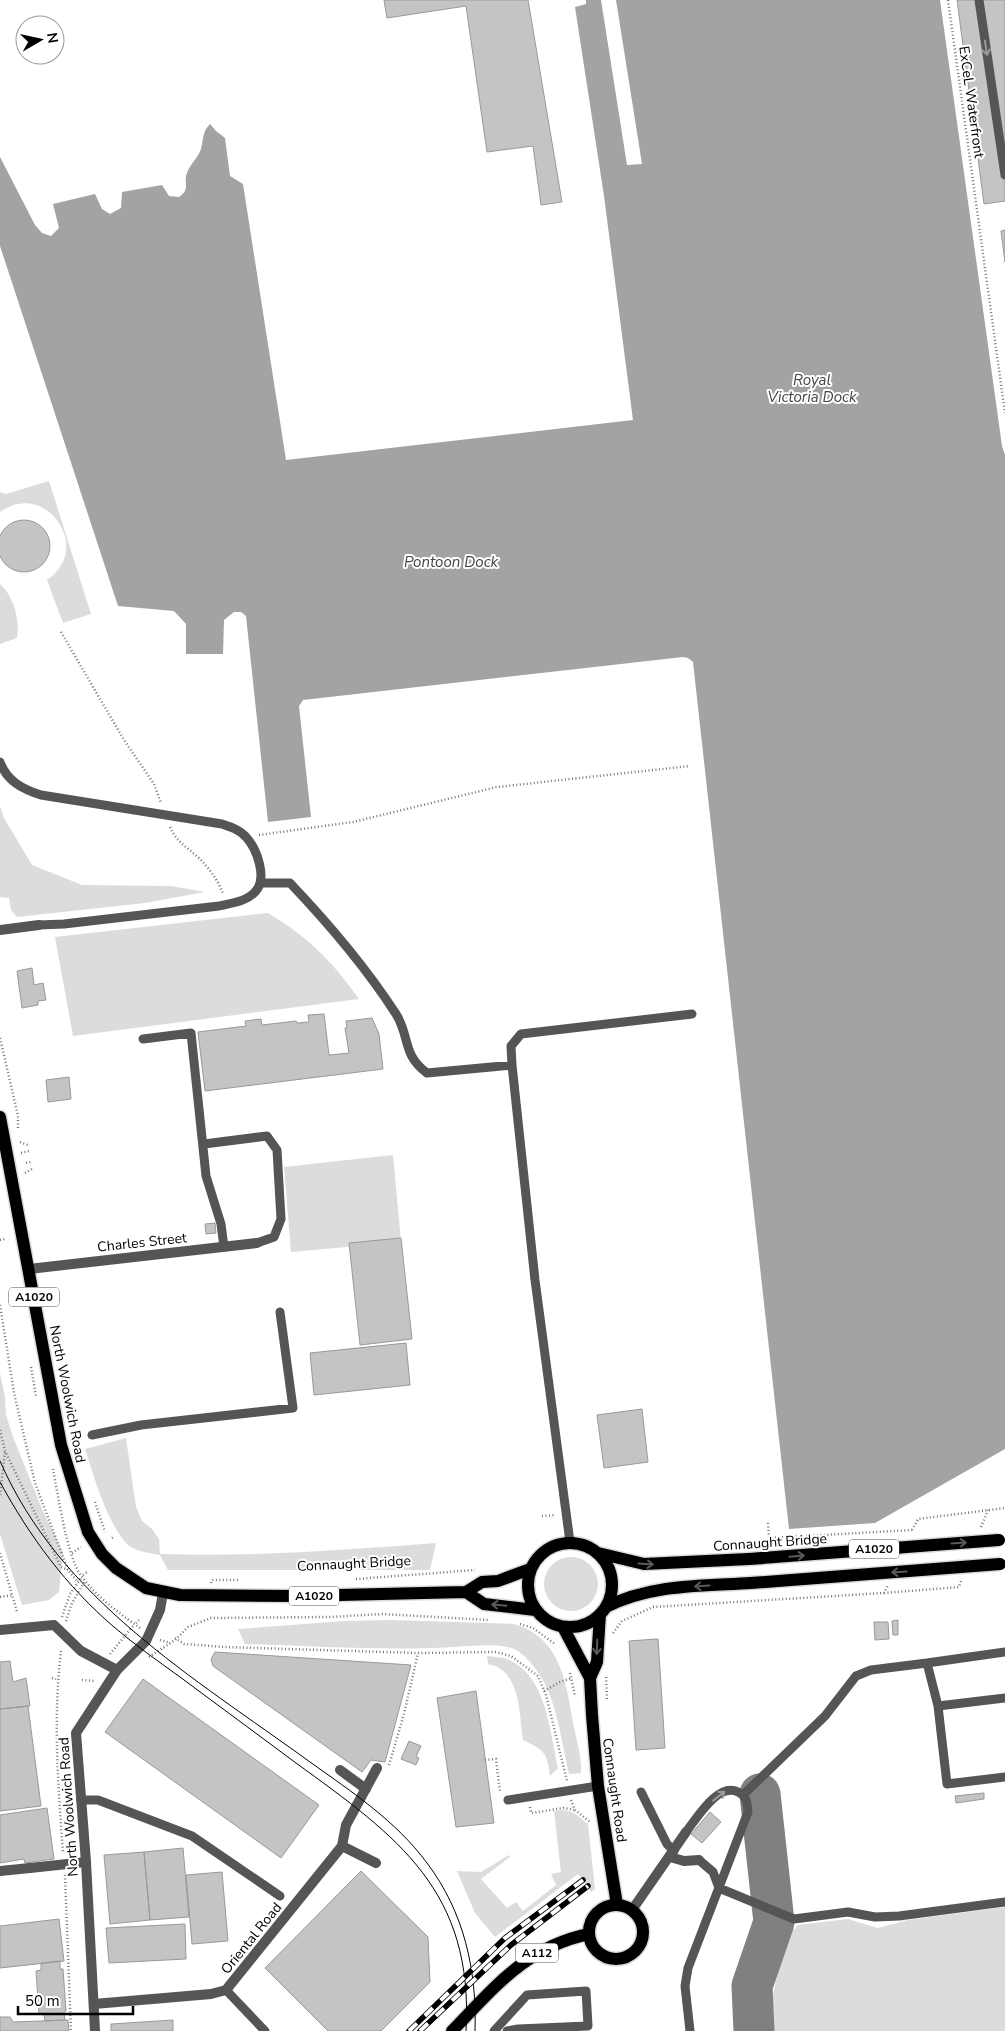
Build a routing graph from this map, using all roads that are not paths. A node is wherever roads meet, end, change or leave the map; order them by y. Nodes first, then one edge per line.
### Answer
1 (979, 0) edge
2 (1005, 176) edge
3 (0, 762) edge
4 (260, 883) junction
5 (39, 925) joint
6 (0, 930) edge
7 (692, 1014) dead end
8 (143, 1039) dead end
9 (512, 1065) junction
10 (0, 1116) edge
11 (204, 1144) junction
12 (257, 1243) joint
13 (224, 1247) junction
14 (29, 1269) junction
15 (280, 1312) dead end
16 (92, 1435) dead end
17 (1005, 1539) edge
18 (570, 1542) junction
19 (598, 1553) junction
20 (1005, 1564) edge
21 (530, 1568) junction
22 (466, 1592) junction
23 (162, 1593) junction
24 (535, 1610) junction
25 (603, 1611) junction
26 (563, 1627) junction
27 (0, 1630) edge
28 (1005, 1652) edge
29 (927, 1663) junction
30 (118, 1670) junction
31 (590, 1678) junction
32 (1005, 1698) edge
33 (938, 1706) junction
34 (382, 1769) road end
35 (340, 1770) dead end
36 (1005, 1778) edge
37 (598, 1786) junction
38 (366, 1789) junction
39 (641, 1792) dead end
40 (743, 1795) junction
41 (81, 1800) junction
42 (508, 1800) dead end
43 (686, 1832) joint
44 (342, 1846) junction
45 (672, 1854) junction
46 (700, 1860) joint
47 (86, 1862) junction
48 (376, 1862) dead end
49 (0, 1871) edge
50 (719, 1888) junction
51 (280, 1896) dead end
52 (1005, 1902) edge
53 (617, 1905) junction
54 (632, 1910) junction
55 (589, 1934) junction
56 (226, 1990) junction
57 (94, 2004) junction
58 (95, 2031) edge
59 (265, 2031) edge
60 (452, 2031) edge
61 (494, 2031) edge
62 (507, 2031) edge
63 (690, 2031) edge

1 -> 2 lane
3 - 4 lane
4 - 5 lane
4 - 9 lane
5 - 6 street
7 - 9 lane
8 - 11 lane
9 - 18 lane
10 - 14 main road, North Woolwich Road / A1020
11 - 12 lane
11 - 13 lane
12 - 13 street, Charles Street
13 - 14 street, Charles Street
14 - 23 main road, North Woolwich Road / A1020
15 - 16 lane
19 -> 17 main road, Connaught Bridge / A1020, bridge
18 - 19 main road, A1020
18 - 21 main road, A1020
19 - 25 main road
20 -> 25 main road, A1020, bridge
21 - 22 main road, A1020
21 - 24 main road
22 - 23 main road, A1020
24 -> 22 main road
23 - 30 street, North Woolwich Road
24 - 26 main road
25 - 26 main road, A1020
25 -> 31 main road, Connaught Road
26 - 31 main road, Connaught Road
27 - 30 street
28 - 29 lane
29 - 33 lane
29 - 40 lane
30 - 41 street, North Woolwich Road
31 - 37 main road, Connaught Road
32 - 33 lane
33 - 36 lane
34 - 38 street, Oriental Road
35 - 38 street
37 - 42 lane
37 - 53 main road, Connaught Road
38 - 44 street, Oriental Road
39 - 45 lane
43 -> 40 lane
40 - 50 lane
41 - 47 street, North Woolwich Road
41 - 51 lane
43 - 45 street
44 - 48 street
44 - 56 street, Oriental Road
45 - 46 street
45 - 54 street
46 - 50 lane
47 - 49 street
47 - 57 street, North Woolwich Road
50 - 52 lane
50 - 63 lane
53 - 54 main road
53 - 55 main road
54 - 55 main road
55 - 60 main road, A112
56 - 57 street, Oriental Road
56 - 59 lane
57 - 58 street, North Woolwich Road
61 - 62 lane

